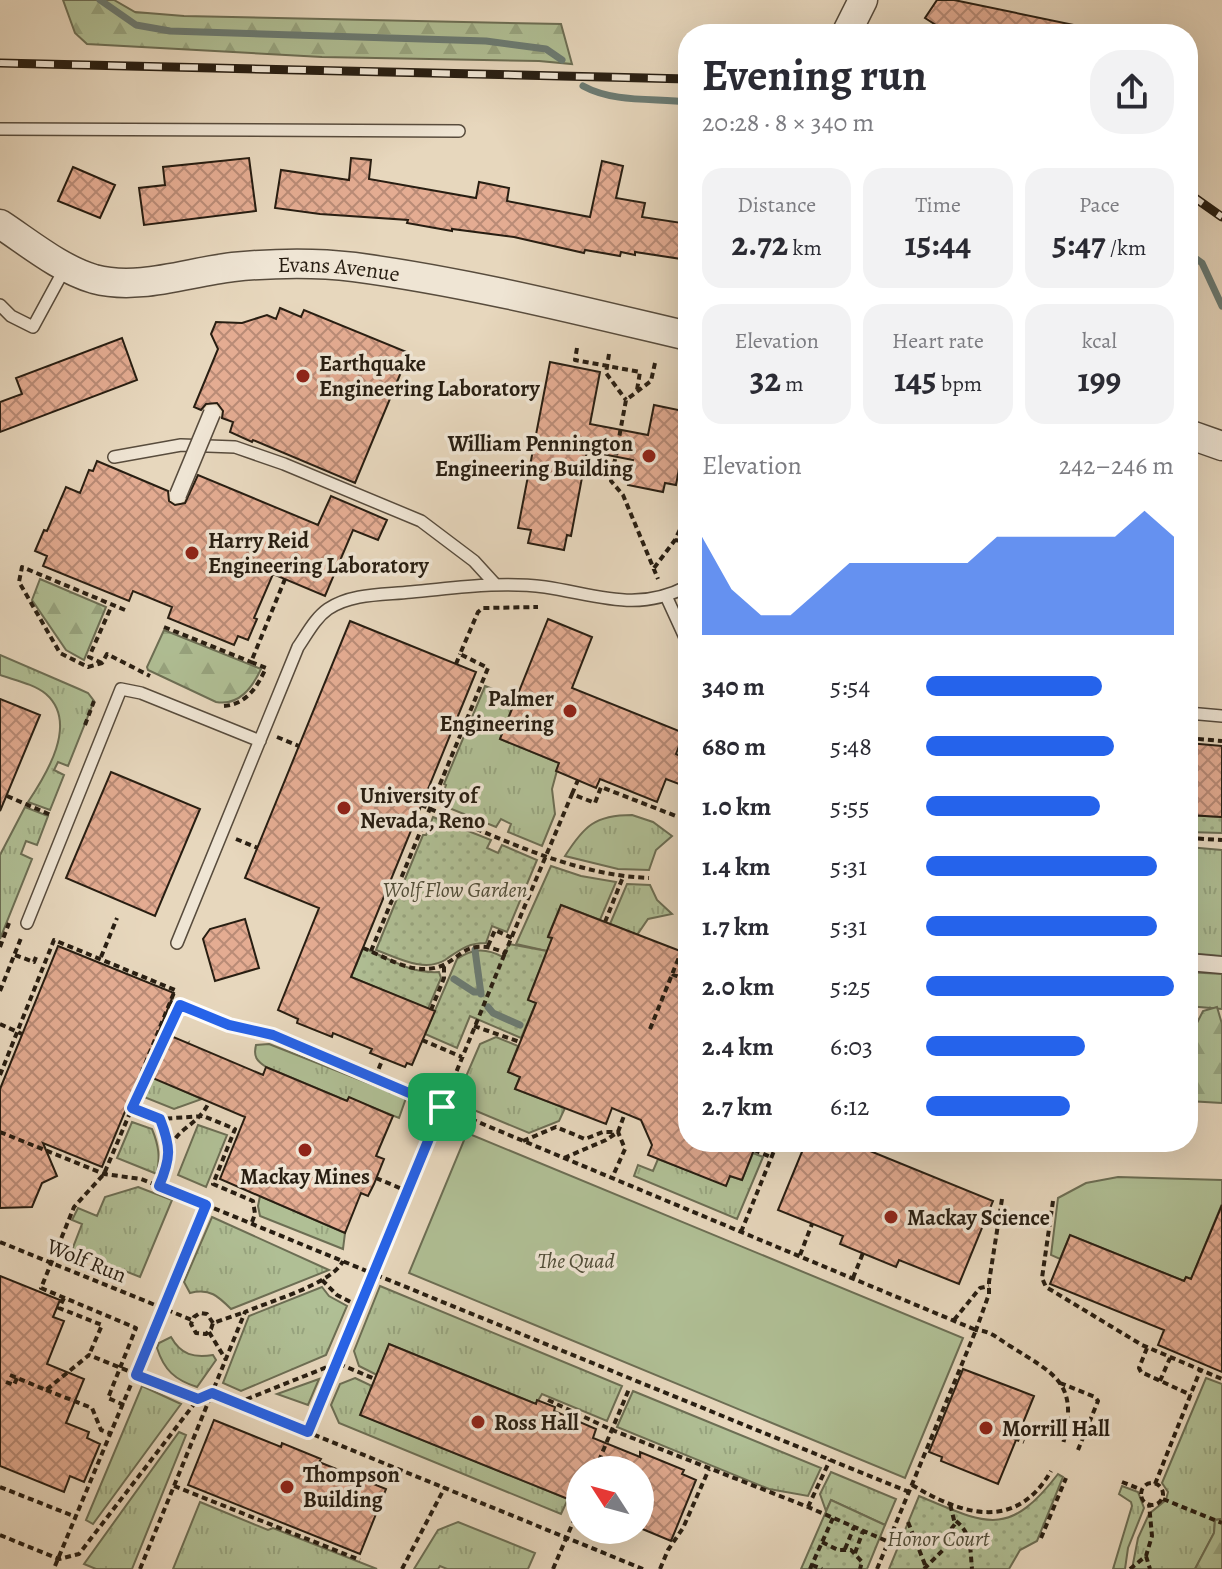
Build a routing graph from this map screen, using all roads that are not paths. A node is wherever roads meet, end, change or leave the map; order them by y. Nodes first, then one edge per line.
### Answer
1 (863, 0) edge
2 (851, 24) edge
3 (0, 129) edge
4 (459, 131) dead end
5 (0, 224) edge
6 (66, 266) junction
7 (0, 305) edge
8 (678, 334) edge
9 (212, 413) dead end
10 (1198, 438) edge
11 (1222, 446) edge
12 (114, 457) dead end
13 (178, 495) dead end
14 (495, 584) junction
15 (678, 591) edge
16 (666, 596) junction
17 (678, 622) edge
18 (1198, 714) edge
19 (1222, 716) edge
20 (260, 741) junction
21 (27, 923) road end
22 (177, 943) dead end
23 (1198, 963) edge
24 (1222, 965) edge

1 - 2 street
3 - 4 lane
5 - 6 street, Evans Avenue
6 - 7 lane
6 - 8 street, Evans Avenue
9 - 13 street, bridge
10 - 11 street
12 - 14 lane
14 - 16 lane
14 - 20 lane
15 - 16 lane
16 - 17 lane
18 - 19 lane
20 - 21 lane
20 - 22 lane
23 - 24 street

